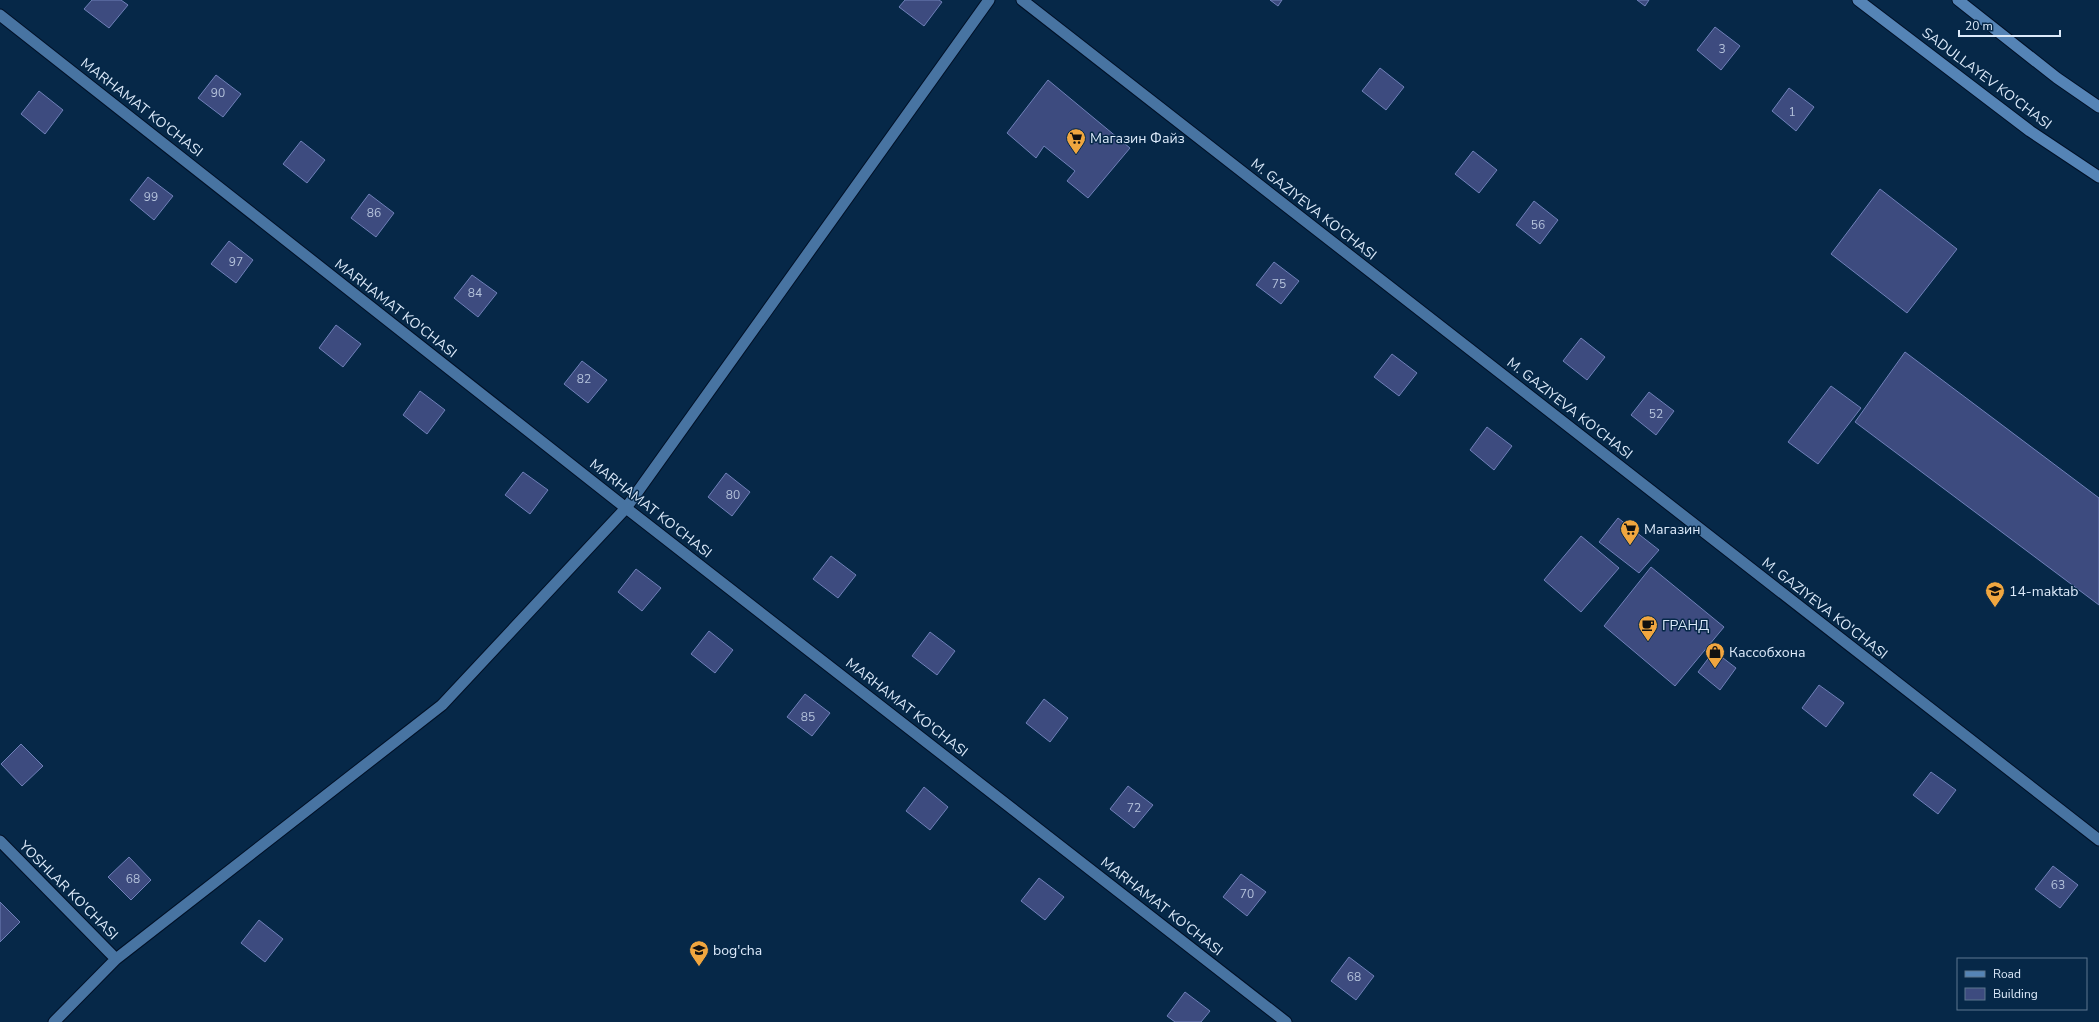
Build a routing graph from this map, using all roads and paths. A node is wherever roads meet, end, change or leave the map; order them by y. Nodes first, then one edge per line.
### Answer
1 (989, 0) edge
2 (1022, 0) edge
3 (1858, 0) edge
4 (1958, 0) edge
5 (0, 15) edge
6 (2099, 107) edge
7 (2099, 177) edge
8 (626, 508) junction
9 (2099, 840) edge
10 (0, 842) edge
11 (116, 959) junction
12 (54, 1022) edge
13 (1286, 1022) edge

1 - 8 street
2 - 9 street, M. GAZIYEVA KO'CHASI
3 - 7 main road, SADULLAYEV KO'CHASI
4 - 6 main road
5 - 8 street, MARHAMAT KO'CHASI
8 - 11 street
8 - 13 street, MARHAMAT KO'CHASI
10 - 11 street, YOSHLAR KO'CHASI
11 - 12 street

